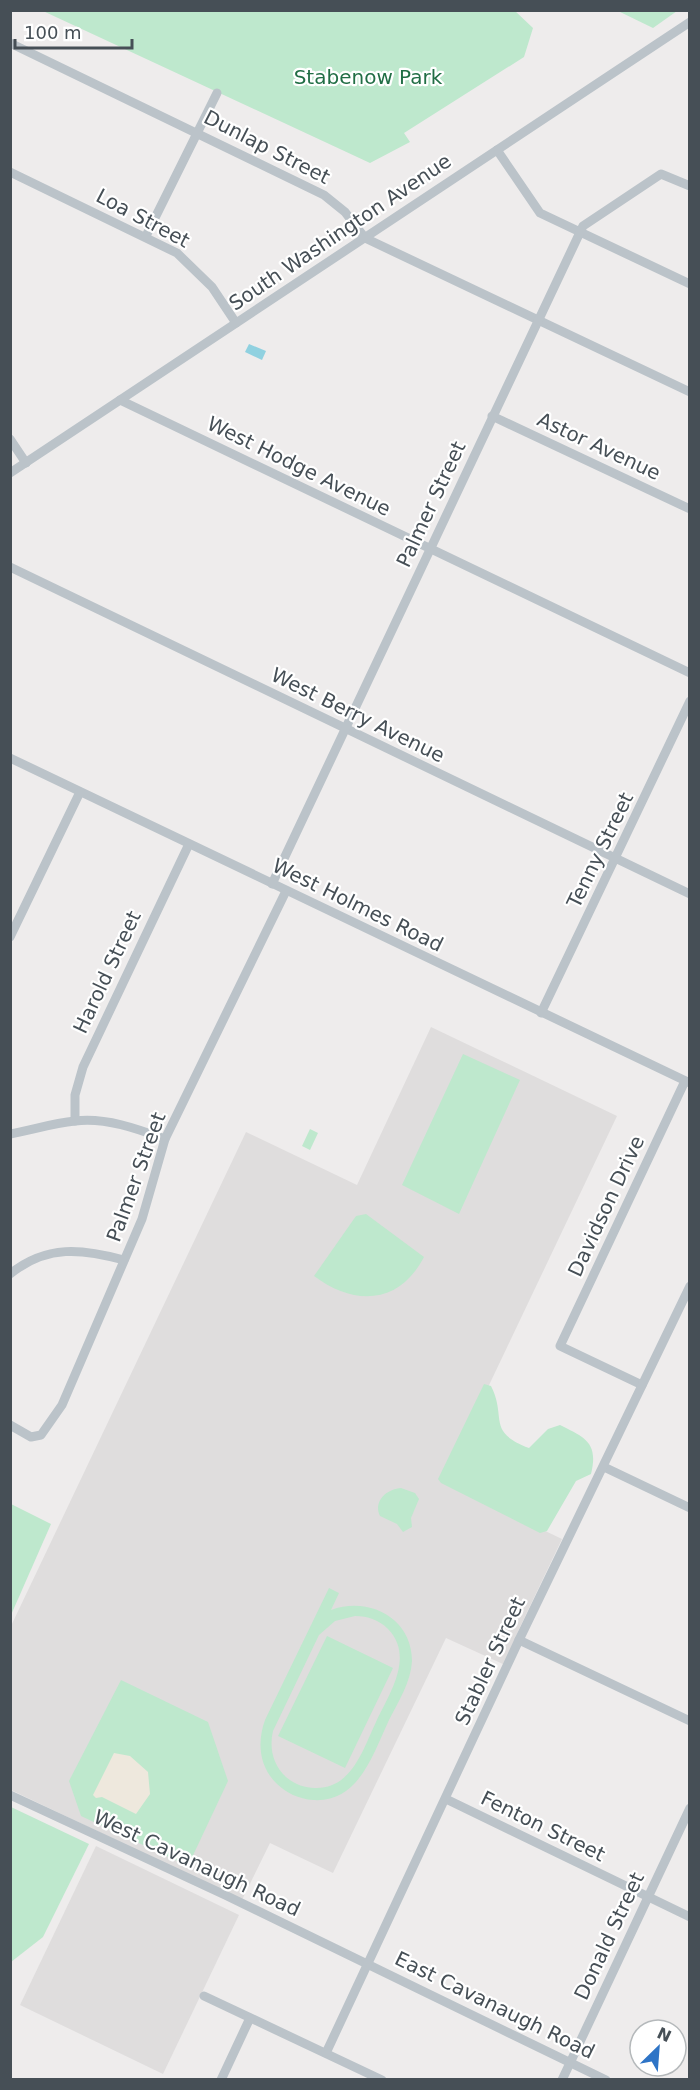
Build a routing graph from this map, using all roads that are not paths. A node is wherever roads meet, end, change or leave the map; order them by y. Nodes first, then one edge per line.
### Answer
1 (690, 22) edge
2 (10, 43) edge
3 (216, 93) dead end
4 (199, 132) junction
5 (497, 150) junction
6 (10, 172) edge
7 (690, 186) edge
8 (580, 233) junction
9 (146, 236) junction
10 (365, 238) junction
11 (690, 285) edge
12 (537, 321) junction
13 (236, 323) junction
14 (690, 392) edge
15 (120, 400) junction
16 (492, 416) junction
17 (10, 439) edge
18 (26, 463) junction
19 (10, 473) edge
20 (690, 509) edge
21 (431, 549) junction
22 (10, 567) edge
23 (690, 673) edge
24 (690, 701) edge
25 (345, 729) junction
26 (10, 758) edge
27 (80, 792) junction
28 (189, 844) junction
29 (616, 859) junction
30 (272, 884) junction
31 (286, 891) junction
32 (690, 894) edge
33 (10, 937) edge
34 (541, 1013) junction
35 (687, 1082) edge
36 (75, 1120) junction
37 (10, 1134) edge
38 (165, 1139) junction
39 (124, 1260) junction
40 (10, 1274) edge
41 (690, 1286) edge
42 (642, 1385) junction
43 (10, 1425) edge
44 (604, 1467) junction
45 (690, 1508) edge
46 (519, 1640) junction
47 (690, 1721) edge
48 (10, 1795) edge
49 (446, 1799) junction
50 (690, 1808) edge
51 (648, 1897) junction
52 (690, 1917) edge
53 (368, 1963) junction
54 (204, 1996) dead end
55 (250, 2018) junction
56 (326, 2053) junction
57 (570, 2062) junction
58 (221, 2079) edge
59 (382, 2079) edge
60 (562, 2079) edge
61 (606, 2079) edge

1 - 5 street, South Washington Avenue
2 - 4 street, Dunlap Street
3 - 4 street
4 - 9 street
4 - 10 street, Dunlap Street
5 - 8 street
5 - 10 street, South Washington Avenue
6 - 9 street, Loa Street
7 - 8 street, Palmer Street
8 - 11 street
8 - 12 street, Palmer Street
9 - 13 street, Loa Street
10 - 12 street, Dunlap Street
10 - 13 street, South Washington Avenue
12 - 14 street, Dunlap Street
12 - 16 street, Palmer Street
13 - 15 street, South Washington Avenue
15 - 18 street, South Washington Avenue
15 - 21 street, West Hodge Avenue
16 - 20 street, Astor Avenue
16 - 21 street, Palmer Street
17 - 18 street
18 - 19 street, South Washington Avenue
21 - 23 street, West Hodge Avenue
21 - 25 street, Palmer Street
22 - 25 street, West Berry Avenue
24 - 29 street, Tenny Street
25 - 29 street, West Berry Avenue
25 - 30 street, Palmer Street
26 - 27 street, West Holmes Road
27 - 28 street, West Holmes Road
27 - 33 street
28 - 30 street, West Holmes Road
28 - 36 street, Harold Street
29 - 32 street, West Berry Avenue
29 - 34 street, Tenny Street
30 - 31 street, West Holmes Road
31 - 34 street, West Holmes Road
31 - 38 street, Palmer Street
34 - 35 street, West Holmes Road
35 - 42 street, Davidson Drive
36 - 37 street
36 - 38 street
38 - 39 street, Palmer Street
39 - 40 street
39 - 43 street, Palmer Street
41 - 42 street, Stabler Street
42 - 44 street, Stabler Street
44 - 45 street
44 - 46 street, Stabler Street
46 - 47 street
46 - 49 street, Stabler Street
48 - 53 street, West Cavanaugh Road
49 - 51 street, Fenton Street
49 - 53 street, Stabler Street
50 - 51 street, Donald Street
51 - 52 street, Fenton Street
51 - 57 street, Donald Street
53 - 56 street, Stabler Street
53 - 57 street, East Cavanaugh Road
54 - 55 street
55 - 56 street
55 - 58 street
56 - 59 street
57 - 60 street, Donald Street
57 - 61 street, East Cavanaugh Road

